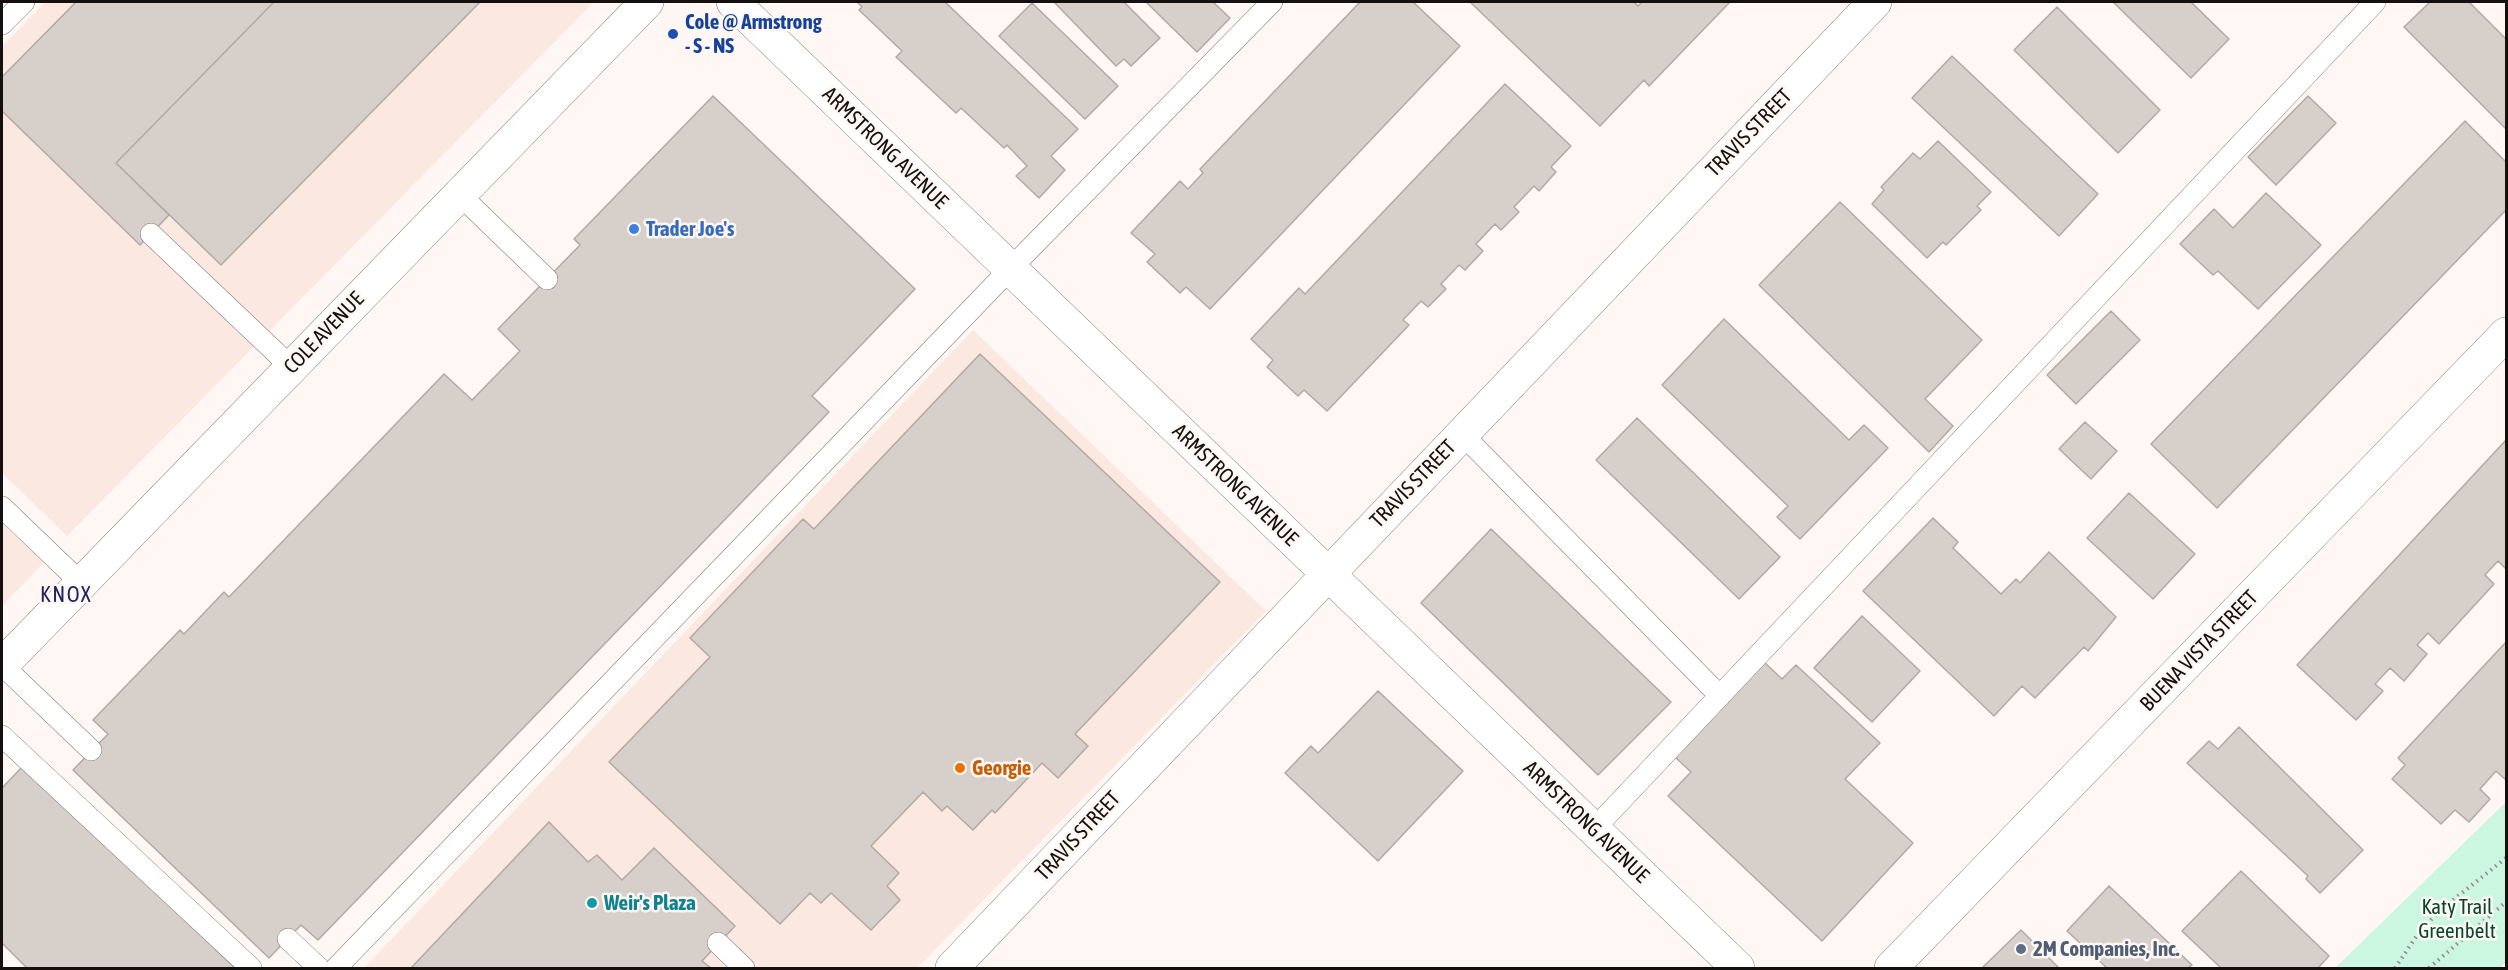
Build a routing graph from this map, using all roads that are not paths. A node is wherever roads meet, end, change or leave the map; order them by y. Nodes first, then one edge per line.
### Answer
1 (24, 2) edge
2 (646, 2) edge
3 (733, 2) edge
4 (1272, 2) edge
5 (1875, 2) edge
6 (2375, 2) edge
7 (2, 24) edge
8 (459, 194) junction
9 (151, 234) dead end
10 (1011, 268) junction
11 (547, 279) dead end
12 (2506, 334) edge
13 (291, 367) junction
14 (1461, 434) junction
15 (2, 507) edge
16 (1327, 573) junction
17 (81, 583) junction
18 (2, 665) edge
19 (1720, 696) junction
20 (2, 736) edge
21 (91, 750) dead end
22 (1594, 829) junction
23 (288, 939) dead end
24 (718, 944) dead end
25 (251, 969) edge
26 (319, 969) edge
27 (336, 969) edge
28 (744, 969) edge
29 (952, 969) edge
30 (1738, 969) edge
31 (1891, 969) edge

1 - 7 lane
2 - 8 street, COLE AVENUE
3 - 10 street, ARMSTRONG AVENUE
4 - 10 lane
5 - 14 street, TRAVIS STREET
6 - 19 lane
8 - 11 lane
8 - 13 street, COLE AVENUE
9 - 13 lane
10 - 16 street, ARMSTRONG AVENUE
10 - 27 lane
12 - 31 street, BUENA VISTA STREET
13 - 17 street, COLE AVENUE
14 - 16 street, TRAVIS STREET
14 - 19 lane
15 - 17 lane
16 - 22 street, ARMSTRONG AVENUE
16 - 29 street, TRAVIS STREET
17 - 18 street, COLE AVENUE
18 - 21 lane
19 - 22 lane
20 - 25 lane
22 - 30 street, ARMSTRONG AVENUE
23 - 26 lane
24 - 28 lane

